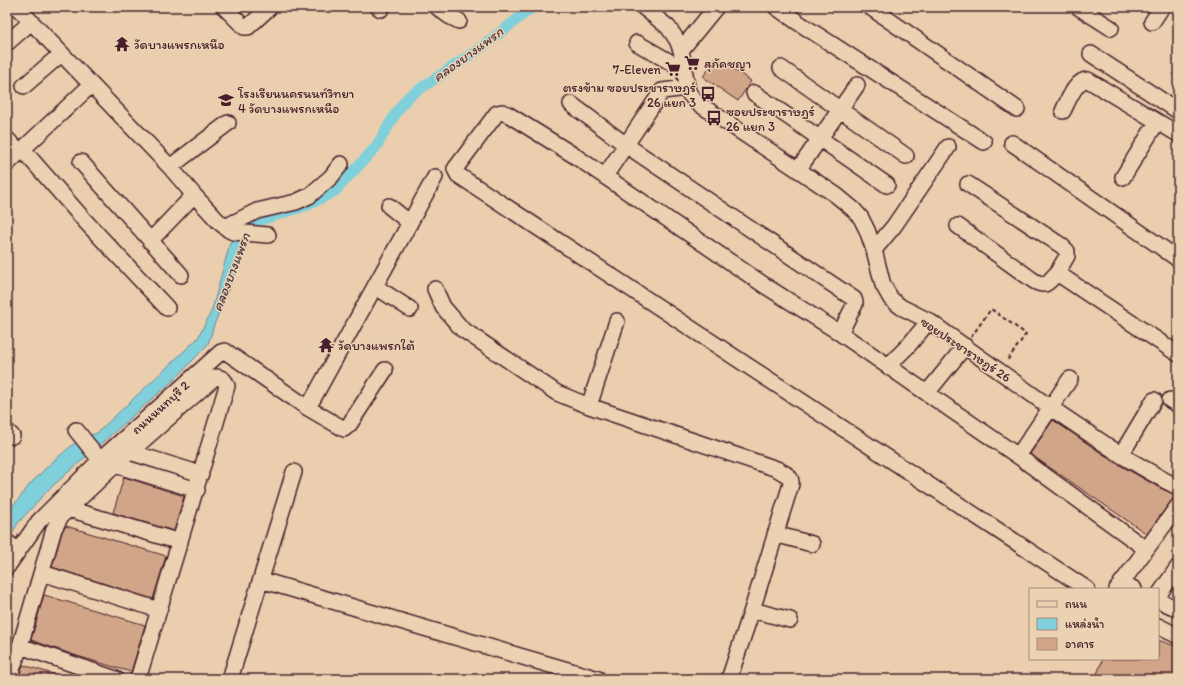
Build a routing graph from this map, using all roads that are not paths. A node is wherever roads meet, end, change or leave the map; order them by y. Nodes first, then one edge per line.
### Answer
1 (17, 7) edge
2 (224, 7) edge
3 (270, 7) edge
4 (437, 7) edge
5 (643, 7) edge
6 (716, 7) edge
7 (776, 7) edge
8 (870, 7) edge
9 (1078, 7) edge
10 (1162, 7) edge
11 (459, 21) dead end
12 (1152, 22) dead end
13 (27, 26) junction
14 (1111, 28) dead end
15 (7, 43) edge
16 (637, 43) dead end
17 (681, 50) junction
18 (1091, 54) dead end
19 (57, 57) junction
20 (781, 68) dead end
21 (684, 70) junction
22 (24, 86) dead end
23 (91, 86) junction
24 (857, 86) dead end
25 (687, 88) junction
26 (754, 93) dead end
27 (572, 104) dead end
28 (1017, 109) dead end
29 (840, 110) junction
30 (1063, 111) dead end
31 (1178, 111) edge
32 (1157, 122) junction
33 (228, 123) dead end
34 (1178, 134) edge
35 (7, 139) edge
36 (820, 139) junction
37 (984, 142) dead end
38 (1012, 143) dead end
39 (626, 145) junction
40 (948, 147) dead end
41 (21, 151) junction
42 (906, 156) dead end
43 (80, 162) dead end
44 (7, 164) edge
45 (341, 164) dead end
46 (170, 167) junction
47 (798, 170) junction
48 (605, 176) junction
49 (435, 177) dead end
50 (1123, 177) dead end
51 (968, 184) dead end
52 (887, 185) dead end
53 (194, 194) junction
54 (389, 206) dead end
55 (410, 222) junction
56 (958, 226) dead end
57 (229, 229) junction
58 (261, 235) dead end
59 (150, 241) junction
60 (874, 250) junction
61 (1178, 259) edge
62 (1057, 273) junction
63 (181, 275) dead end
64 (376, 287) junction
65 (435, 289) dead end
66 (167, 308) dead end
67 (410, 309) dead end
68 (617, 321) dead end
69 (929, 321) junction
70 (840, 333) junction
71 (965, 346) junction
72 (1178, 354) edge
73 (888, 366) junction
74 (385, 370) dead end
75 (1070, 379) dead end
76 (927, 393) junction
77 (1154, 400) dead end
78 (589, 406) junction
79 (308, 408) junction
80 (1050, 408) junction
81 (77, 433) dead end
82 (130, 452) junction
83 (1121, 455) junction
84 (1018, 456) junction
85 (98, 458) junction
86 (115, 465) junction
87 (294, 472) dead end
88 (201, 474) junction
89 (1178, 487) edge
90 (196, 490) junction
91 (1178, 506) edge
92 (69, 509) junction
93 (775, 534) junction
94 (180, 542) junction
95 (812, 544) dead end
96 (11, 545) edge
97 (1146, 549) junction
98 (7, 567) edge
99 (1178, 567) edge
100 (42, 573) junction
101 (261, 580) junction
102 (1124, 587) edge
103 (1085, 588) edge
104 (1159, 595) edge
105 (1159, 600) edge
106 (1178, 609) edge
107 (159, 610) junction
108 (752, 610) junction
109 (790, 620) dead end
110 (1159, 626) edge
111 (1178, 636) edge
112 (20, 646) junction
113 (9, 679) edge
114 (116, 679) edge
115 (138, 679) edge
116 (230, 679) edge
117 (598, 679) edge
118 (729, 679) edge

1 - 13 street
2 - 3 street
4 - 11 street
5 - 17 street, ซอยประชาราษฎร์ 26
6 - 17 street
7 - 37 street
8 - 28 street
9 - 14 street
10 - 12 street
13 - 15 street
13 - 19 street
16 - 21 street
17 - 21 street, ซอยประชาราษฎร์ 26
18 - 31 street
19 - 22 street
19 - 23 street
20 - 29 street
21 - 25 street, ซอยประชาราษฎร์ 26
23 - 41 street
23 - 46 street
24 - 29 street
25 - 39 street
25 - 47 street, ซอยประชาราษฎร์ 26
26 - 36 street
27 - 39 street
29 - 36 street
29 - 42 street
30 - 32 street
32 - 34 street
32 - 50 street
33 - 46 street
35 - 41 street
36 - 47 street
36 - 52 street
38 - 61 street
39 - 48 street
39 - 70 street
40 - 60 street
41 - 44 street
41 - 66 street
43 - 59 street
45 - 57 street
46 - 53 street
47 - 60 street, ซอยประชาราษฎร์ 26
48 - 70 street
48 - 103 street
49 - 55 street
51 - 62 street
53 - 57 street
53 - 59 street
54 - 55 street
55 - 64 street
56 - 62 street
57 - 58 street
59 - 63 street
60 - 69 street, ซอยประชาราษฎร์ 26
62 - 72 street
64 - 67 street
64 - 79 street
65 - 78 street
68 - 78 street
69 - 71 street, ซอยประชาราษฎร์ 26
69 - 73 street
70 - 73 street
71 - 76 street
71 - 80 street, ซอยประชาราษฎร์ 26
73 - 76 street
74 - 79 street, ถนนนนทบุรี 2
75 - 80 street
76 - 84 street
77 - 83 street
78 - 93 street
79 - 85 street, ถนนนนทบุรี 2
80 - 83 street, ซอยประชาราษฎร์ 26
80 - 84 street
81 - 85 street
82 - 86 street
82 - 88 street
82 - 88 street
83 - 89 street, ซอยประชาราษฎร์ 26
84 - 97 street
85 - 96 street, ถนนนนทบุรี 2
86 - 90 street
86 - 92 street
87 - 101 street
88 - 90 street
90 - 94 street
91 - 97 street
92 - 94 street
92 - 100 street
93 - 95 street
93 - 108 street
94 - 107 street
96 - 98 street, ถนนนนทบุรี 2
97 - 102 street
99 - 104 street
100 - 107 street
100 - 112 street
101 - 116 street
101 - 117 street
105 - 106 street
107 - 115 street
108 - 109 street
108 - 118 street
110 - 111 street
112 - 113 street
112 - 114 street

